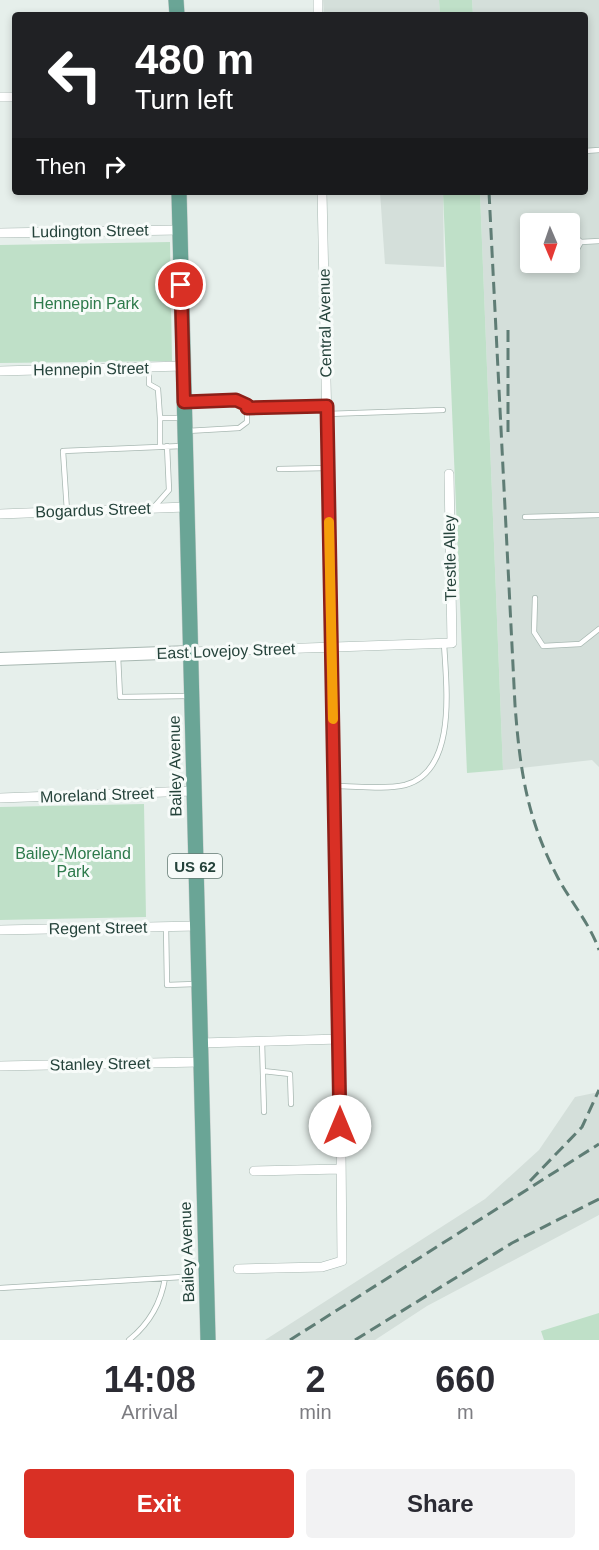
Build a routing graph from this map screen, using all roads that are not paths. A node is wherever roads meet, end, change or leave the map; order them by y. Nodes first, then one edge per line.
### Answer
1 (179, 195) edge
2 (322, 195) edge
3 (179, 230) junction
4 (0, 233) edge
5 (599, 241) edge
6 (580, 242) edge
7 (183, 366) junction
8 (149, 367) junction
9 (0, 371) edge
10 (184, 402) junction
11 (247, 408) junction
12 (327, 410) junction
13 (443, 410) dead end
14 (160, 418) junction
15 (184, 432) junction
16 (167, 446) junction
17 (160, 447) junction
18 (328, 468) junction
19 (279, 470) dead end
20 (449, 474) dead end
21 (186, 507) junction
22 (154, 508) junction
23 (67, 511) junction
24 (0, 514) edge
25 (599, 515) edge
26 (525, 517) dead end
27 (535, 598) dead end
28 (599, 629) edge
29 (448, 643) junction
30 (331, 646) junction
31 (190, 652) junction
32 (118, 655) junction
33 (0, 659) edge
34 (191, 696) junction
35 (334, 786) junction
36 (193, 791) junction
37 (0, 798) edge
38 (166, 926) junction
39 (197, 926) junction
40 (0, 930) edge
41 (198, 984) junction
42 (340, 1039) junction
43 (262, 1041) junction
44 (200, 1043) junction
45 (200, 1062) junction
46 (0, 1066) edge
47 (263, 1071) junction
48 (291, 1104) dead end
49 (264, 1112) dead end
50 (340, 1169) junction
51 (254, 1172) dead end
52 (238, 1269) dead end
53 (182, 1277) dead end
54 (165, 1278) junction
55 (0, 1288) edge
56 (129, 1340) edge
57 (208, 1340) edge

1 - 3 main road, Bailey Avenue / US 62
2 - 12 street, Central Avenue
3 - 4 street, Ludington Street
3 - 7 main road, Bailey Avenue / US 62
5 - 6 lane
7 - 8 street, Hennepin Street
7 - 10 main road, Bailey Avenue / US 62
8 - 9 street, Hennepin Street
8 - 14 lane
10 - 11 lane
10 - 15 main road, Bailey Avenue / US 62
11 - 12 lane
11 - 15 lane
12 - 13 lane
12 - 18 street, Central Avenue
14 - 15 lane
14 - 17 lane
15 - 16 lane
15 - 21 main road, Bailey Avenue / US 62
16 - 17 lane
16 - 22 lane
17 - 23 lane
18 - 19 lane
18 - 30 street, Central Avenue
20 - 29 street, Trestle Alley
21 - 22 street, Bogardus Street
21 - 31 main road, Bailey Avenue / US 62
22 - 23 street, Bogardus Street
23 - 24 street, Bogardus Street
25 - 26 lane
27 - 28 lane
29 - 30 street, East Lovejoy Street
29 - 35 lane, Trestle Alley
30 - 31 street, East Lovejoy Street
30 - 35 street, Central Avenue
31 - 32 street, East Lovejoy Street
31 - 34 main road, Bailey Avenue / US 62
32 - 33 street, East Lovejoy Street
32 - 34 lane
34 - 36 main road, Bailey Avenue / US 62
35 - 42 street, Central Avenue
36 - 37 street, Moreland Street
36 - 39 main road, Bailey Avenue / US 62
38 - 39 street, Regent Street
38 - 40 street, Regent Street
38 - 41 lane
39 - 41 main road, Bailey Avenue / US 62
41 - 44 main road, Bailey Avenue / US 62
42 - 43 street
42 - 50 street, Central Avenue
43 - 44 street
43 - 47 lane
44 - 45 main road, Bailey Avenue / US 62
45 - 46 street, Stanley Street
45 - 57 main road, Bailey Avenue / US 62
47 - 48 lane
47 - 49 lane
50 - 51 street
50 - 52 street, Central Avenue
53 - 54 lane
54 - 55 lane
54 - 56 lane

